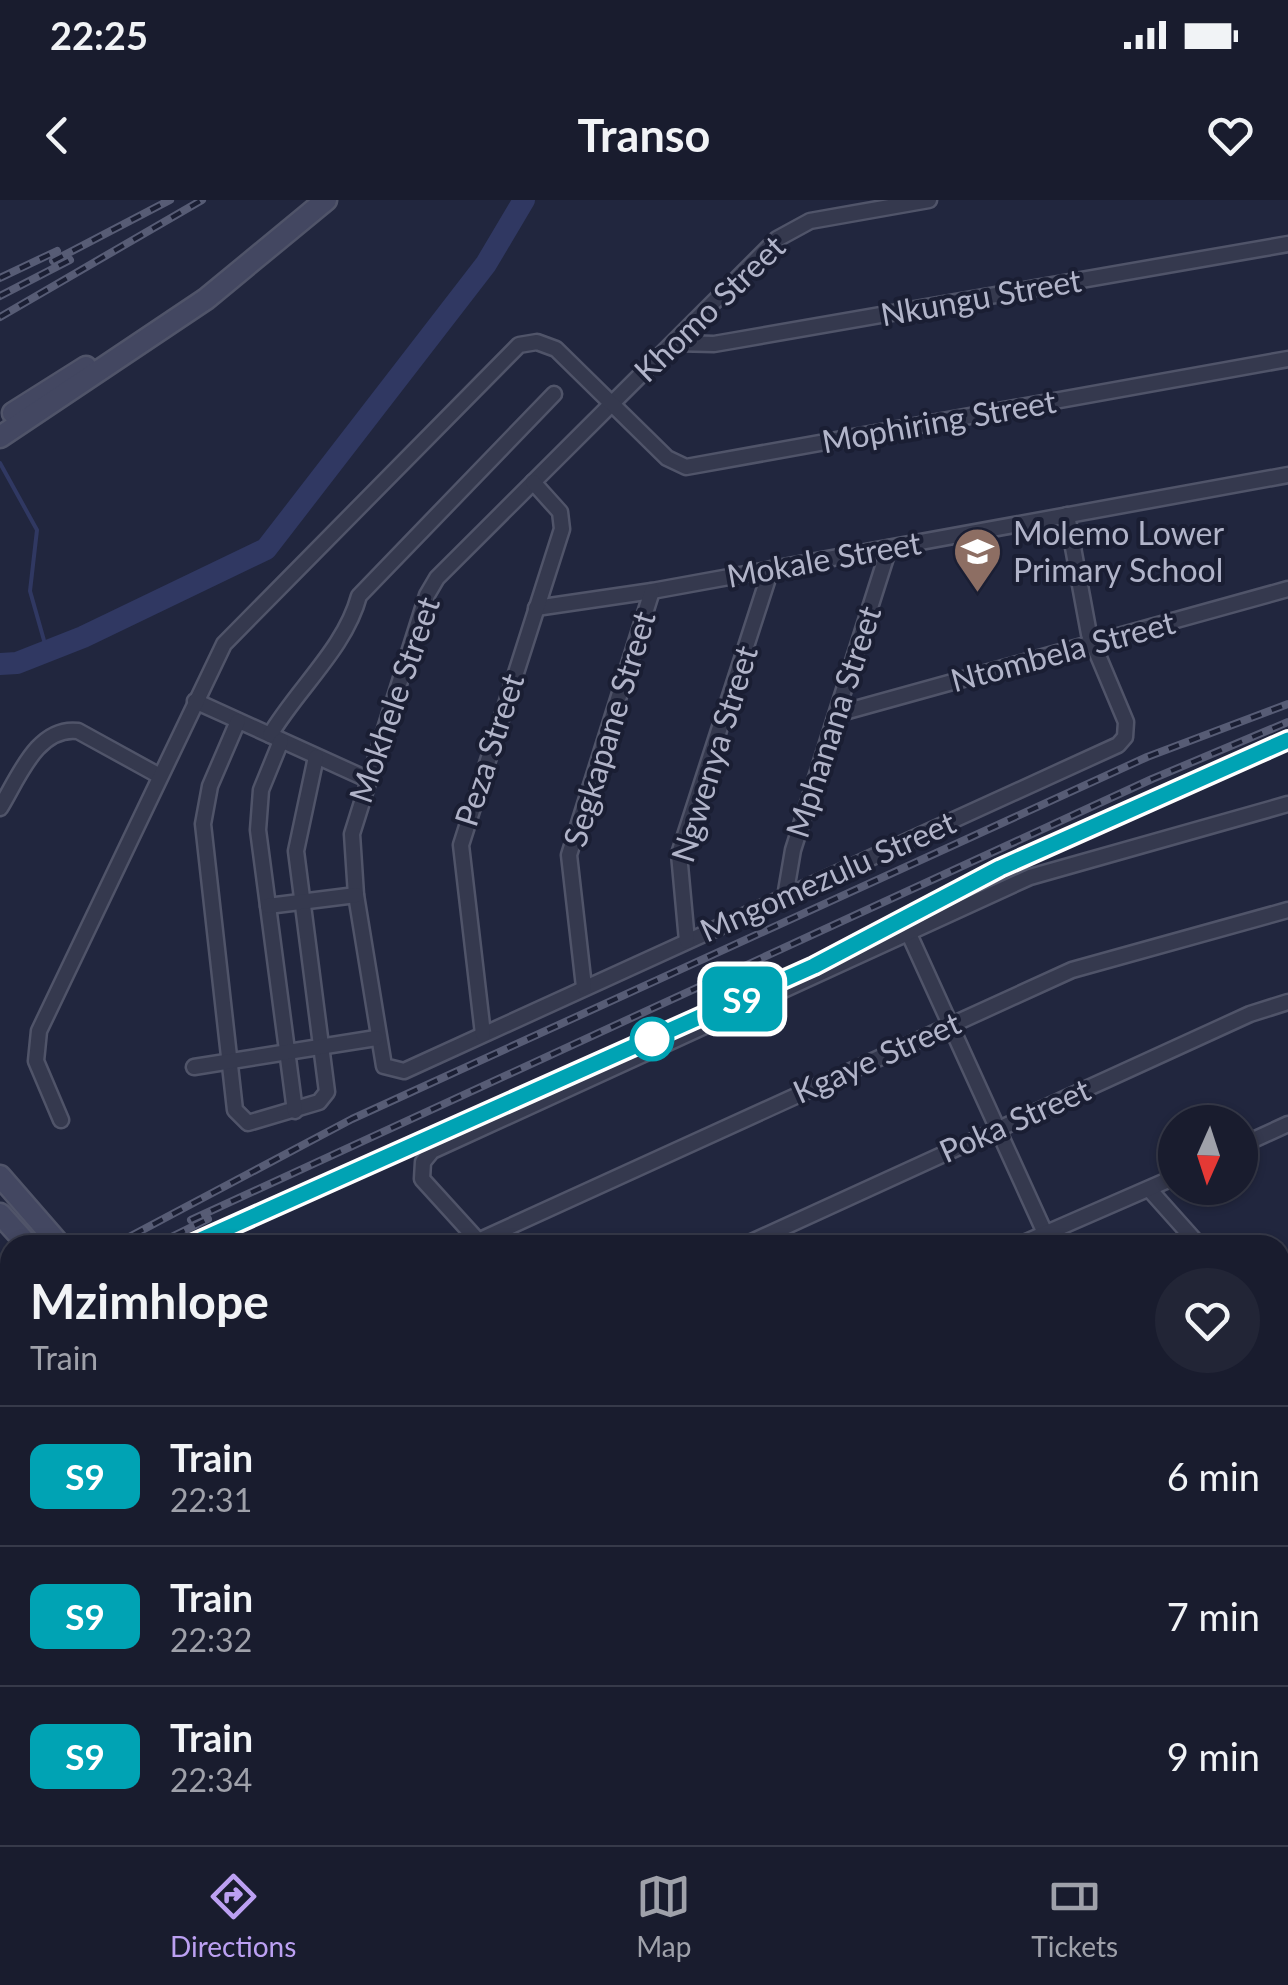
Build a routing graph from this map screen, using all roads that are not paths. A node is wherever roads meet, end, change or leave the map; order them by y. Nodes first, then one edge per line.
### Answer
1 (307, 200) edge
2 (326, 200) edge
3 (929, 200) edge
4 (1288, 244) edge
5 (674, 343) junction
6 (1288, 359) edge
7 (554, 394) dead end
8 (613, 404) junction
9 (7, 425) edge
10 (1288, 475) edge
11 (533, 482) junction
12 (1067, 516) junction
13 (890, 548) junction
14 (771, 569) junction
15 (1288, 589) edge
16 (652, 591) junction
17 (536, 608) junction
18 (1094, 645) junction
19 (196, 700) junction
20 (837, 714) junction
21 (238, 720) junction
22 (276, 738) junction
23 (316, 757) junction
24 (158, 775) junction
25 (367, 778) junction
26 (1288, 804) edge
27 (0, 808) edge
28 (356, 895) junction
29 (785, 896) junction
30 (303, 902) junction
31 (268, 906) junction
32 (1288, 910) edge
33 (909, 934) junction
34 (687, 941) junction
35 (584, 987) junction
36 (1288, 1002) edge
37 (951, 1024) junction
38 (483, 1034) junction
39 (376, 1038) junction
40 (322, 1046) junction
41 (287, 1052) junction
42 (230, 1062) junction
43 (384, 1066) joint
44 (194, 1067) dead end
45 (295, 1111) junction
46 (61, 1120) dead end
47 (1288, 1124) edge
48 (996, 1132) junction
49 (1258, 1138) edge
50 (0, 1176) edge
51 (1158, 1186) edge
52 (1149, 1190) junction
53 (0, 1214) edge
54 (19, 1235) edge
55 (51, 1235) edge
56 (473, 1235) edge
57 (497, 1235) edge
58 (766, 1235) edge
59 (1048, 1235) edge
60 (1058, 1235) edge
61 (1190, 1235) edge

1 - 9 main road
2 - 9 main road
3 - 5 street, Khomo Street
4 - 5 street, Nkungu Street
5 - 8 street, Khomo Street
6 - 8 street, Mophiring Street
7 - 22 street
8 - 11 street, Mokhele Street
8 - 19 street, Mophiring Street
10 - 12 street, Mokale Street
11 - 17 street, Peza Street
11 - 25 street, Mokhele Street
12 - 13 street, Mokale Street
12 - 18 street
13 - 14 street, Mokale Street
13 - 20 street, Mphanana Street
14 - 16 street, Mokale Street
14 - 34 street, Ngwenya Street
15 - 18 street, Ntombela Street
16 - 17 street, Mokale Street
16 - 35 street, Segkapane Street
17 - 38 street, Peza Street
18 - 20 street, Ntombela Street
18 - 29 street, Mngomezulu Street
19 - 21 street
19 - 24 street, Mophiring Street
20 - 29 street, Mphanana Street
21 - 22 street
21 - 42 street
22 - 23 street
22 - 31 street
23 - 25 street
23 - 30 street
24 - 27 street
24 - 46 street, Mophiring Street
25 - 28 street, Mokhele Street
26 - 33 street
28 - 30 street
28 - 39 street, Mokhele Street
29 - 34 street, Mngomezulu Street
30 - 31 street
30 - 40 street
31 - 41 street
32 - 37 street, Kgaye Street
33 - 37 street
33 - 56 street
34 - 35 street, Mngomezulu Street
35 - 38 street, Mngomezulu Street
36 - 48 street, Poka Street
37 - 48 street
37 - 57 street, Kgaye Street
38 - 43 street, Mngomezulu Street
39 - 40 street
39 - 43 street, Mokhele Street
40 - 41 street
40 - 45 street
41 - 42 street
41 - 45 street
42 - 44 street
42 - 45 street
47 - 49 street
48 - 58 street, Poka Street
48 - 59 street
50 - 55 main road
51 - 52 street
52 - 60 street
52 - 61 street
53 - 54 main road

